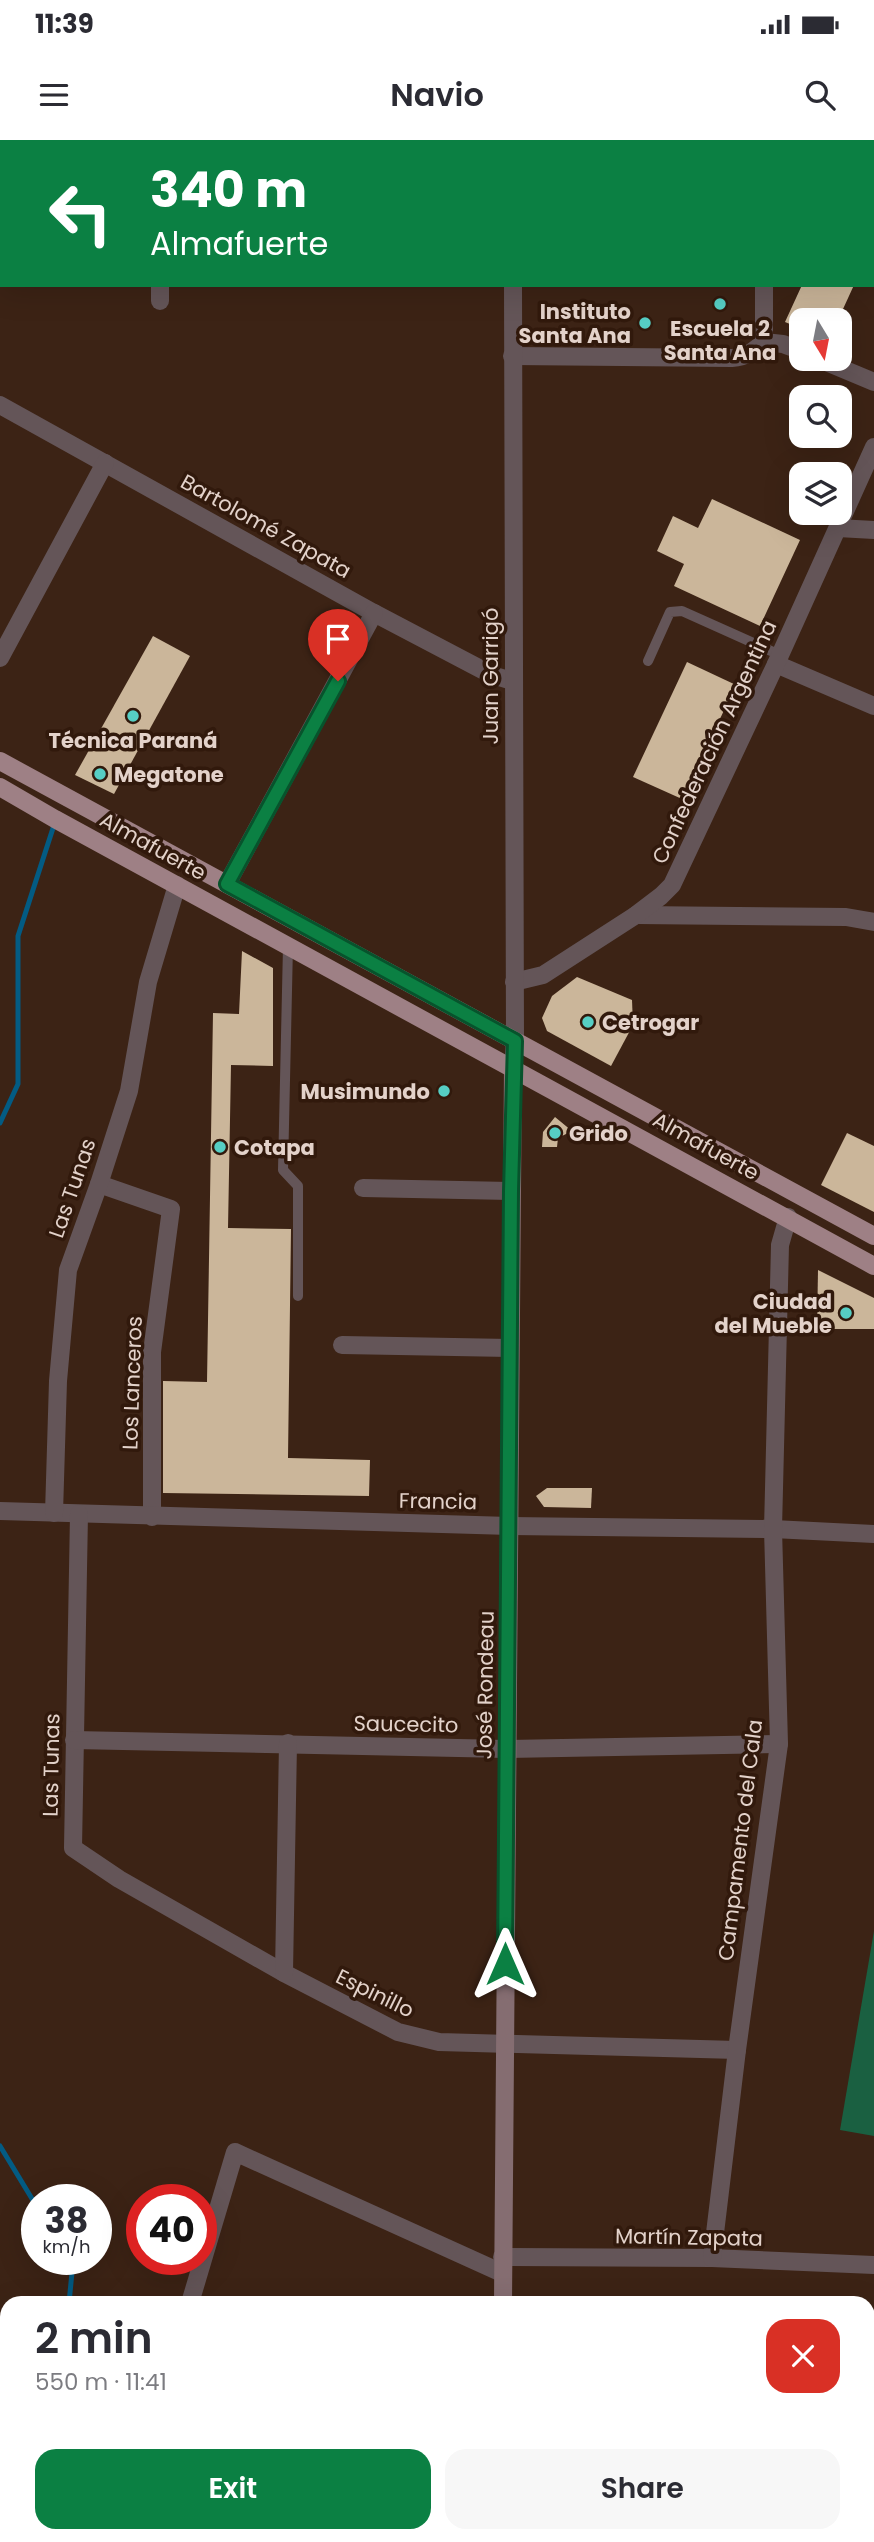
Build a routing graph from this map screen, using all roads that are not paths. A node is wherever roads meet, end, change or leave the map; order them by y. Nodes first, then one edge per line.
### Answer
1 (513, 287) edge
2 (764, 287) edge
3 (764, 342) junction
4 (789, 346) edge
5 (512, 356) junction
6 (848, 371) edge
7 (874, 382) edge
8 (0, 405) edge
9 (874, 447) edge
10 (106, 463) junction
11 (838, 528) junction
12 (874, 530) edge
13 (374, 613) junction
14 (0, 658) edge
15 (778, 659) junction
16 (648, 661) dead end
17 (512, 681) junction
18 (874, 706) edge
19 (0, 761) edge
20 (0, 786) edge
21 (227, 884) junction
22 (177, 886) junction
23 (636, 915) junction
24 (874, 922) edge
25 (288, 945) junction
26 (514, 982) junction
27 (515, 1041) junction
28 (513, 1067) junction
29 (99, 1185) junction
30 (363, 1188) dead end
31 (511, 1191) junction
32 (788, 1217) junction
33 (874, 1236) edge
34 (874, 1266) edge
35 (298, 1296) dead end
36 (342, 1345) dead end
37 (510, 1348) junction
38 (0, 1511) edge
39 (54, 1513) junction
40 (79, 1514) junction
41 (152, 1517) junction
42 (510, 1526) junction
43 (773, 1529) junction
44 (874, 1534) edge
45 (74, 1740) junction
46 (288, 1744) junction
47 (779, 1744) junction
48 (506, 1749) junction
49 (73, 1848) joint
50 (284, 1973) junction
51 (504, 2044) junction
52 (737, 2050) junction
53 (712, 2258) junction
54 (502, 2265) junction
55 (874, 2265) edge
56 (192, 2296) edge
57 (503, 2296) edge

1 - 5 street, Juan Garrigó
2 - 3 street
3 - 4 street
3 - 5 street
5 - 17 street, Juan Garrigó
6 - 7 street
8 - 10 street, Bartolomé Zapata
9 - 11 street, Confederación Argentina
10 - 13 street, Bartolomé Zapata
10 - 14 street
11 - 12 street
11 - 15 street, Confederación Argentina
13 - 17 street, Bartolomé Zapata
13 - 21 street
15 - 16 lane
15 - 18 street
15 - 23 street, Confederación Argentina
17 - 26 street, Juan Garrigó
19 - 21 main road, Almafuerte
20 - 22 main road, Almafuerte
21 - 27 main road, Almafuerte
22 - 25 main road, Almafuerte
22 - 29 street, Las Tunas
23 - 24 street
23 - 26 street, Confederación Argentina
25 - 28 main road, Almafuerte
25 - 35 lane
26 - 27 street, Juan Garrigó
27 - 28 street, Juan Garrigó
27 - 33 main road, Almafuerte
28 - 31 street, José Rondeau
28 - 32 main road, Almafuerte
29 - 39 street, Las Tunas
29 - 41 street, Los Lanceros
30 - 31 street
31 - 37 street, José Rondeau
32 - 34 main road, Almafuerte
32 - 43 street, Campamento del Cala
36 - 37 street
37 - 42 street, José Rondeau
38 - 39 street, Francia
39 - 40 street, Francia
40 - 41 street, Francia
40 - 45 street, Las Tunas
41 - 42 street, Francia
42 - 43 street, Francia
42 - 48 street, José Rondeau
43 - 44 street, Francia
43 - 47 street, Campamento del Cala
45 - 46 street, Saucecito
45 - 49 street, Las Tunas
46 - 48 street, Saucecito
46 - 50 street
47 - 48 street, Saucecito
47 - 52 street, Campamento del Cala
48 - 51 street, José Rondeau
49 - 50 street, Espinillo
50 - 51 street, Espinillo
51 - 52 street, Espinillo
51 - 54 street, José Rondeau
52 - 53 street, Campamento del Cala
53 - 54 street, Martín Zapata
53 - 55 street, Martín Zapata
54 - 56 street, Martín Zapata
54 - 57 street, José Rondeau

